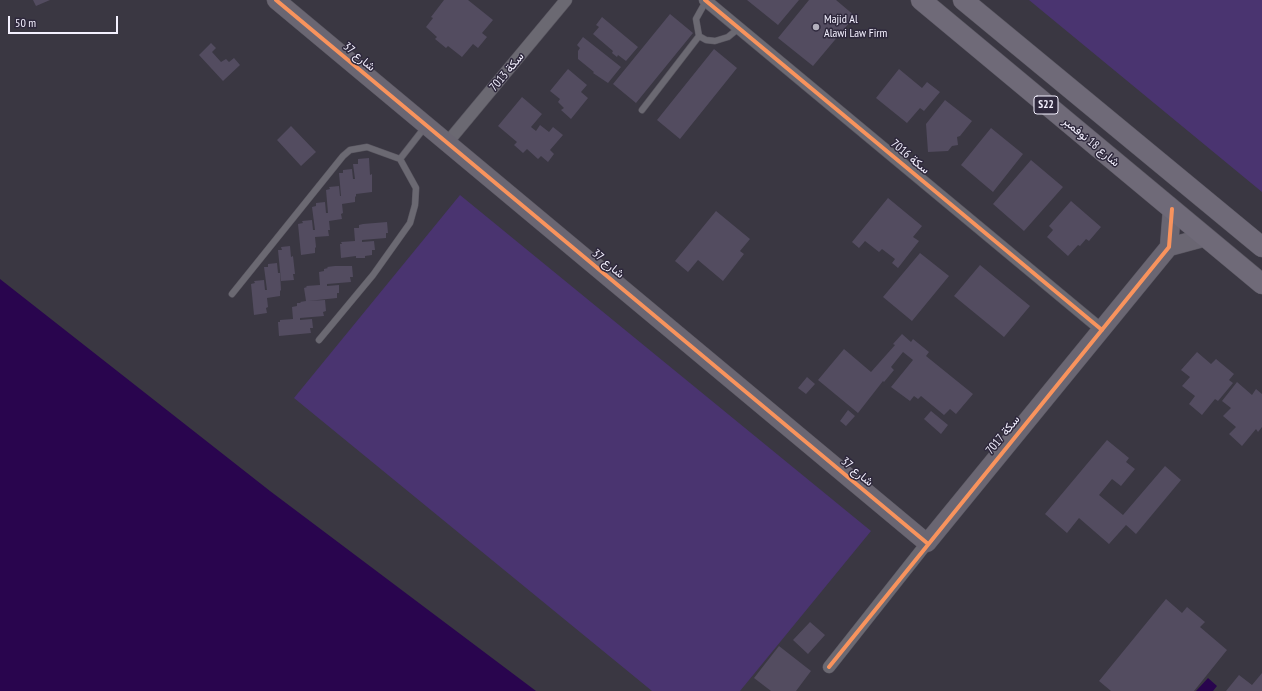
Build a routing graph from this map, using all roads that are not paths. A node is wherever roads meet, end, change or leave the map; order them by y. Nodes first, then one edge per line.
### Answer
1 (276, 0) edge
2 (566, 0) edge
3 (705, 0) edge
4 (921, 0) edge
5 (963, 1) edge
6 (738, 28) junction
7 (699, 36) junction
8 (642, 110) dead end
9 (426, 126) junction
10 (447, 143) junction
11 (400, 159) junction
12 (1172, 209) junction
13 (1206, 238) junction
14 (1169, 247) junction
15 (1262, 247) edge
16 (1262, 284) edge
17 (232, 294) dead end
18 (1102, 330) junction
19 (319, 340) dead end
20 (927, 544) junction
21 (829, 667) dead end

1 - 9 street, شارع 37
2 - 10 street, سكة 7013
3 - 6 street, سكة 7016
3 - 7 lane
4 - 12 main road, شارع 18 نوفمبر / S22
5 - 15 main road, S22
6 - 7 lane
6 - 18 street, سكة 7016
7 - 8 lane
9 - 10 street, شارع 37
9 - 11 lane
10 - 20 street, شارع 37
11 - 17 lane
11 - 19 lane
12 - 13 main road, شارع 18 نوفمبر / S22
12 - 14 street
13 - 14 street
13 - 16 main road, شارع 18 نوفمبر / S22
14 - 18 street, سكة 7017
18 - 20 street, سكة 7017
20 - 21 street, سكة 7017

